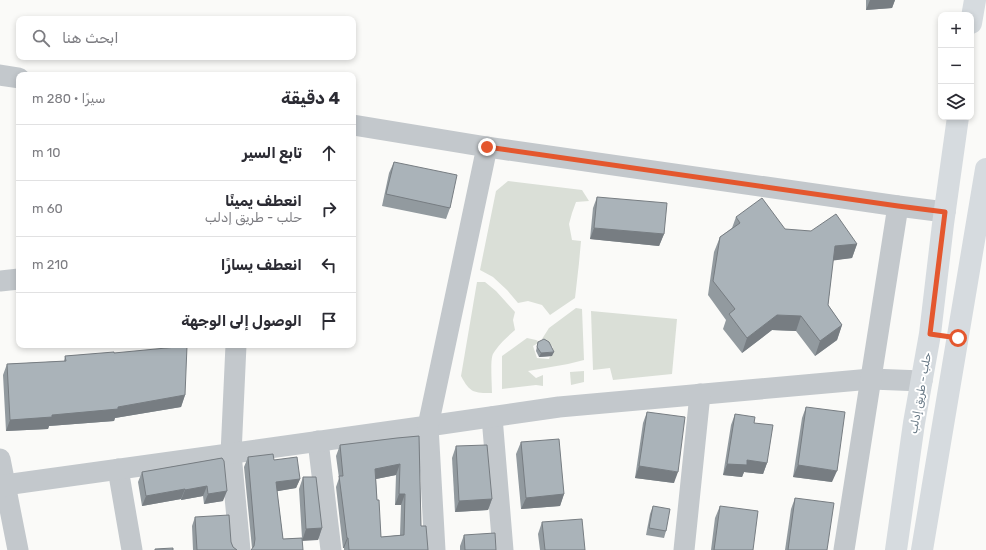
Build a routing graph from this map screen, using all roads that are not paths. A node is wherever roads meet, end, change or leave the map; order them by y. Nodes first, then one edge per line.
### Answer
1 (975, 0) edge
2 (973, 12) edge
3 (0, 75) edge
4 (16, 78) edge
5 (958, 120) edge
6 (356, 125) edge
7 (487, 147) junction
8 (986, 169) edge
9 (898, 206) junction
10 (945, 212) junction
11 (16, 279) edge
12 (0, 281) edge
13 (930, 334) junction
14 (958, 338) junction
15 (236, 348) edge
16 (871, 379) junction
17 (922, 381) junction
18 (700, 394) junction
19 (492, 416) junction
20 (428, 426) junction
21 (318, 441) junction
22 (230, 454) junction
23 (0, 459) edge
24 (118, 469) junction
25 (2, 487) edge
26 (18, 550) edge
27 (132, 550) edge
28 (240, 550) edge
29 (331, 550) edge
30 (435, 550) edge
31 (503, 550) edge
32 (684, 550) edge
33 (844, 550) edge
34 (896, 550) edge
35 (922, 550) edge

1 - 2 main road
3 - 4 street
5 - 10 main road, حلب - طريق إدلب
6 - 7 street
7 - 9 street
7 - 20 street
8 - 14 main road
9 - 10 street
9 - 16 street
10 - 13 main road, حلب - طريق إدلب
11 - 12 street
13 - 14 main road
13 - 17 main road, حلب - طريق إدلب
14 - 35 main road
15 - 22 street
16 - 17 street
16 - 18 street
16 - 33 street
17 - 34 main road, حلب - طريق إدلب
18 - 19 street
18 - 32 street
19 - 20 street
19 - 31 street
20 - 21 street
20 - 30 street
21 - 22 street
21 - 29 street
22 - 24 street
22 - 28 street
23 - 25 street
24 - 25 street
24 - 27 street
25 - 26 street

